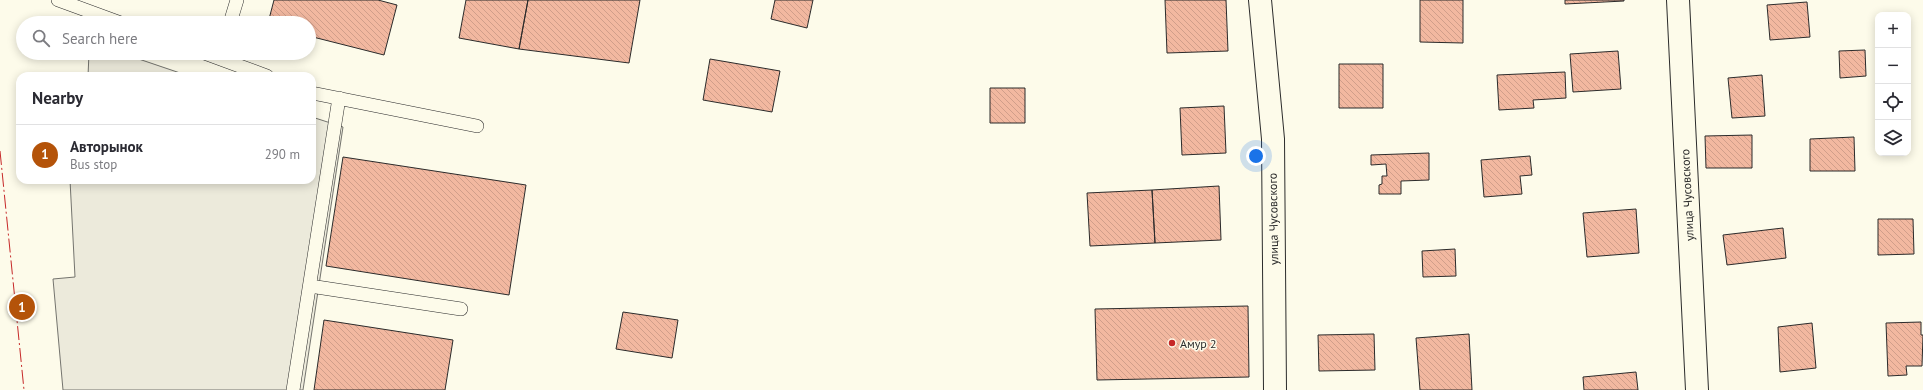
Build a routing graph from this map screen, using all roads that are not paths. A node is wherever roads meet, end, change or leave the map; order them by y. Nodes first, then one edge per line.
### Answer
1 (58, 0) edge
2 (237, 0) edge
3 (1260, 0) edge
4 (1678, 0) edge
5 (102, 16) edge
6 (232, 16) edge
7 (229, 60) edge
8 (258, 72) edge
9 (316, 94) edge
10 (339, 98) junction
11 (477, 126) dead end
12 (310, 286) junction
13 (460, 309) dead end
14 (294, 390) edge
15 (1275, 390) edge
16 (1697, 390) edge

1 - 5 lane
2 - 6 lane
3 - 15 street, улица Чусовского
4 - 16 street, улица Чусовского
7 - 8 lane
9 - 10 lane
10 - 11 lane
10 - 12 lane
12 - 13 lane
12 - 14 lane

